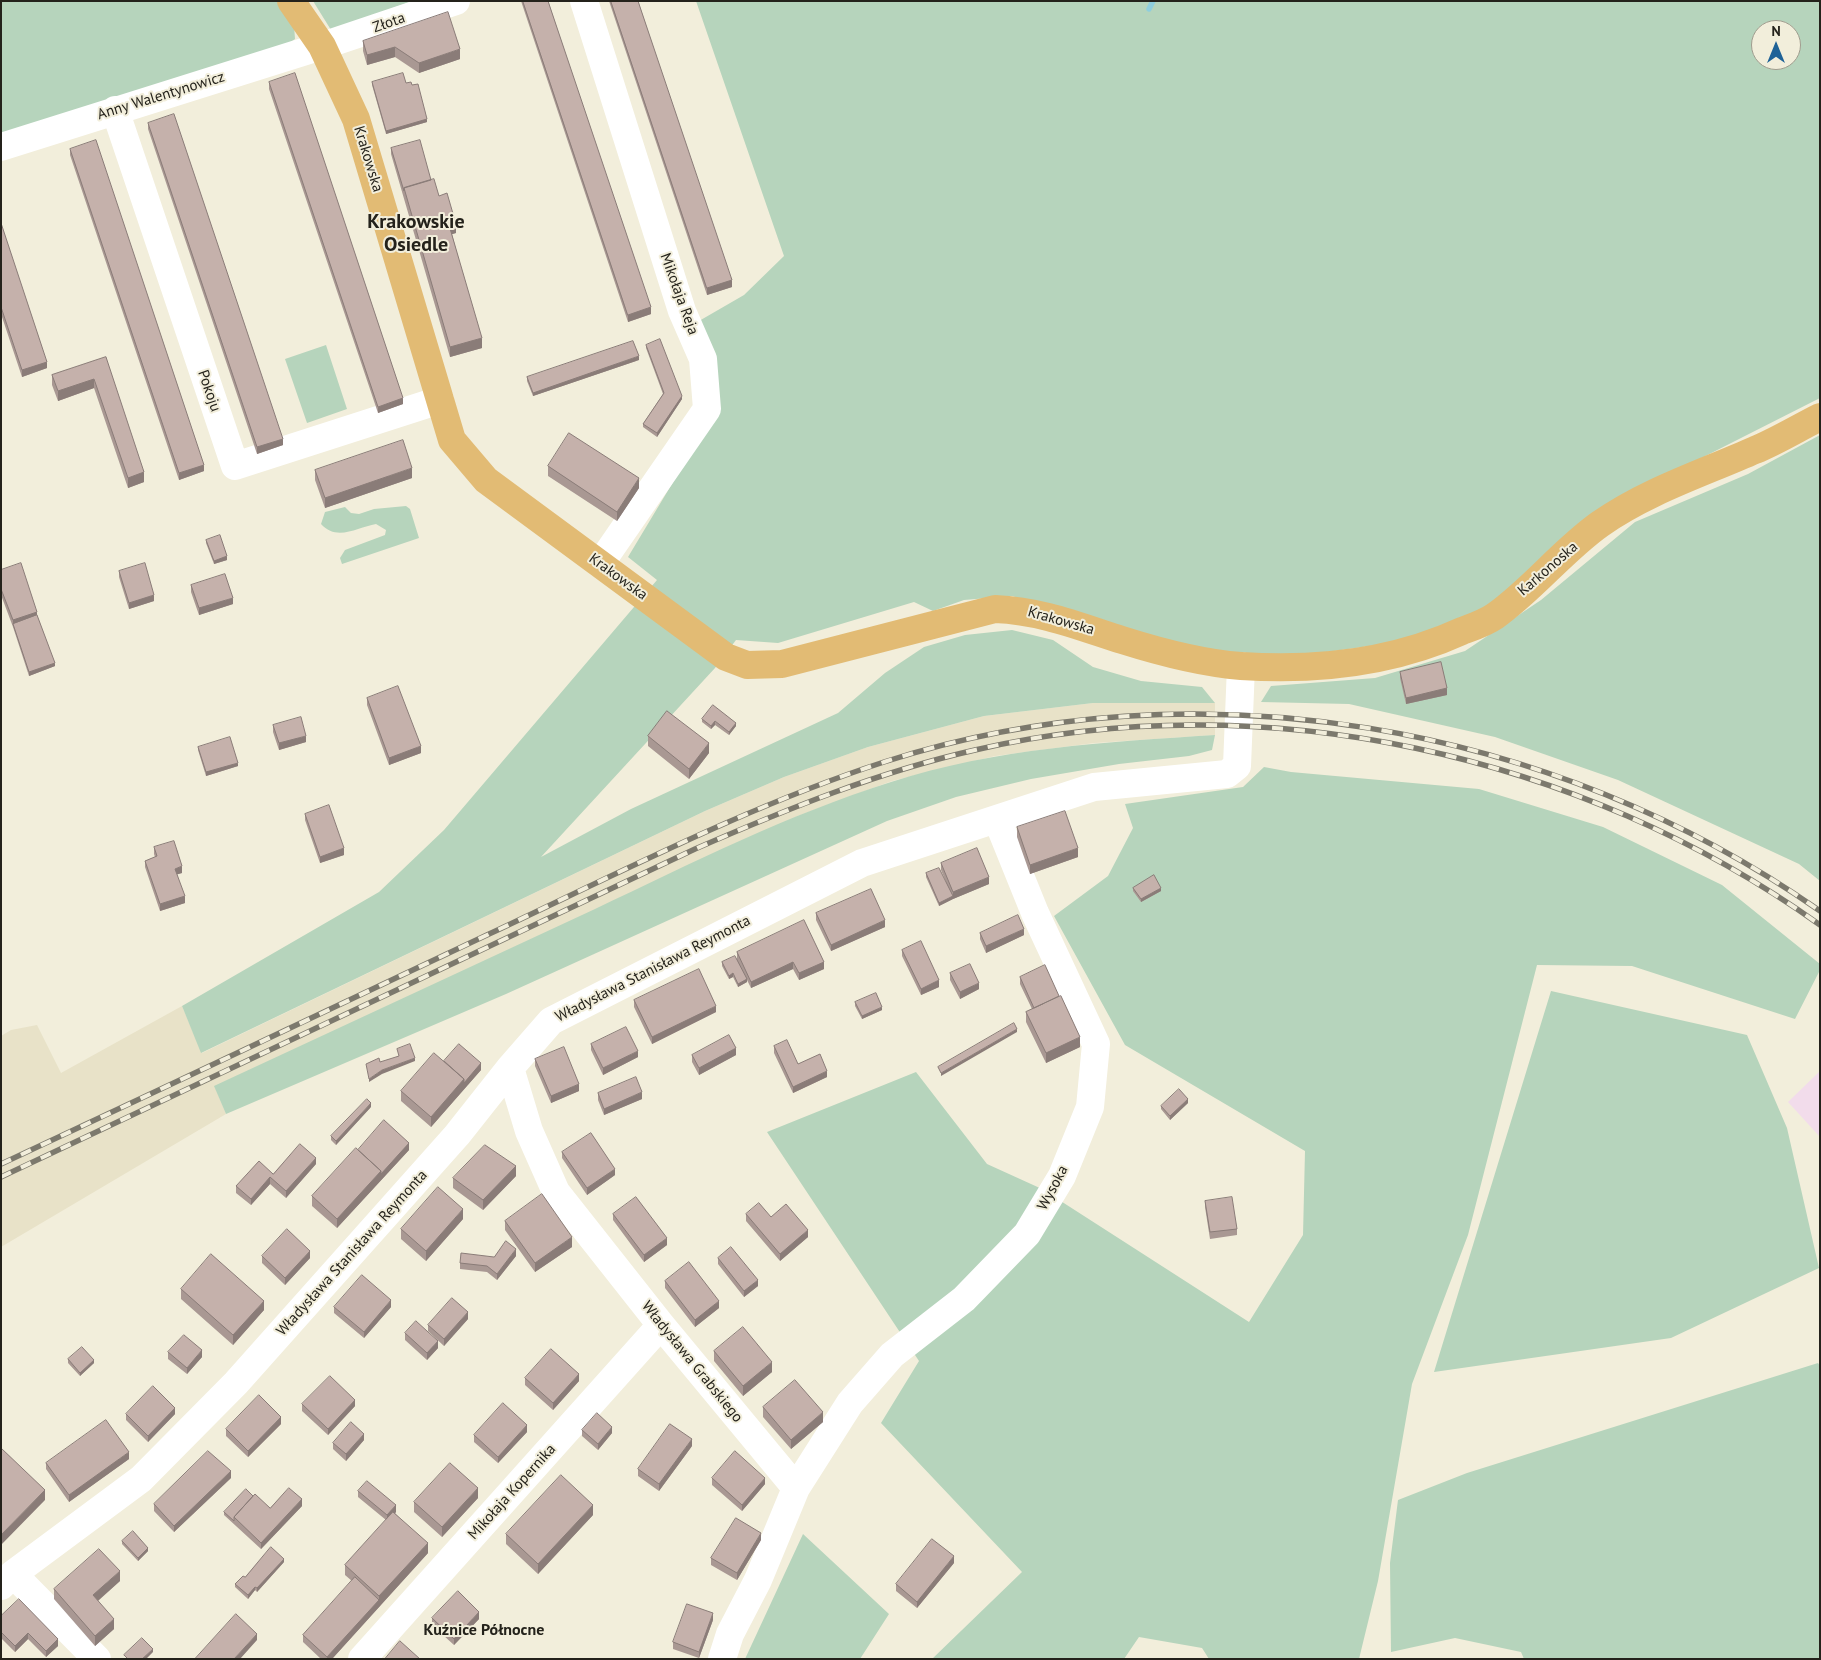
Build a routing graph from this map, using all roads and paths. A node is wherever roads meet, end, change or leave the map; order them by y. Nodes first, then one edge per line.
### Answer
1 (291, 1) edge
2 (456, 1) edge
3 (584, 1) edge
4 (322, 46) junction
5 (115, 110) junction
6 (1, 147) edge
7 (440, 400) junction
8 (1820, 417) edge
9 (607, 569) junction
10 (1251, 666) junction
11 (997, 819) junction
12 (510, 1068) junction
13 (661, 1325) junction
14 (796, 1488) junction
15 (7, 1580) edge
16 (97, 1659) edge
17 (362, 1659) edge
18 (722, 1659) edge

1 - 4 main road, Krakowska
2 - 4 street, Złota
3 - 9 street, Mikołaja Reja
4 - 5 street, Anny Walentynowicz
4 - 7 main road, Krakowska
5 - 6 street, Anny Walentynowicz
5 - 7 street, Pokoju
7 - 9 main road, Krakowska
8 - 10 main road, Karkonoska
9 - 10 main road, Krakowska
10 - 11 street, Władysława Stanisława Reymonta
11 - 12 street, Władysława Stanisława Reymonta
11 - 14 street, Wysoka
12 - 13 street, Władysława Grabskiego
12 - 15 street, Władysława Stanisława Reymonta
13 - 14 street, Władysława Grabskiego
13 - 17 street, Mikołaja Kopernika
14 - 18 street
15 - 16 street

